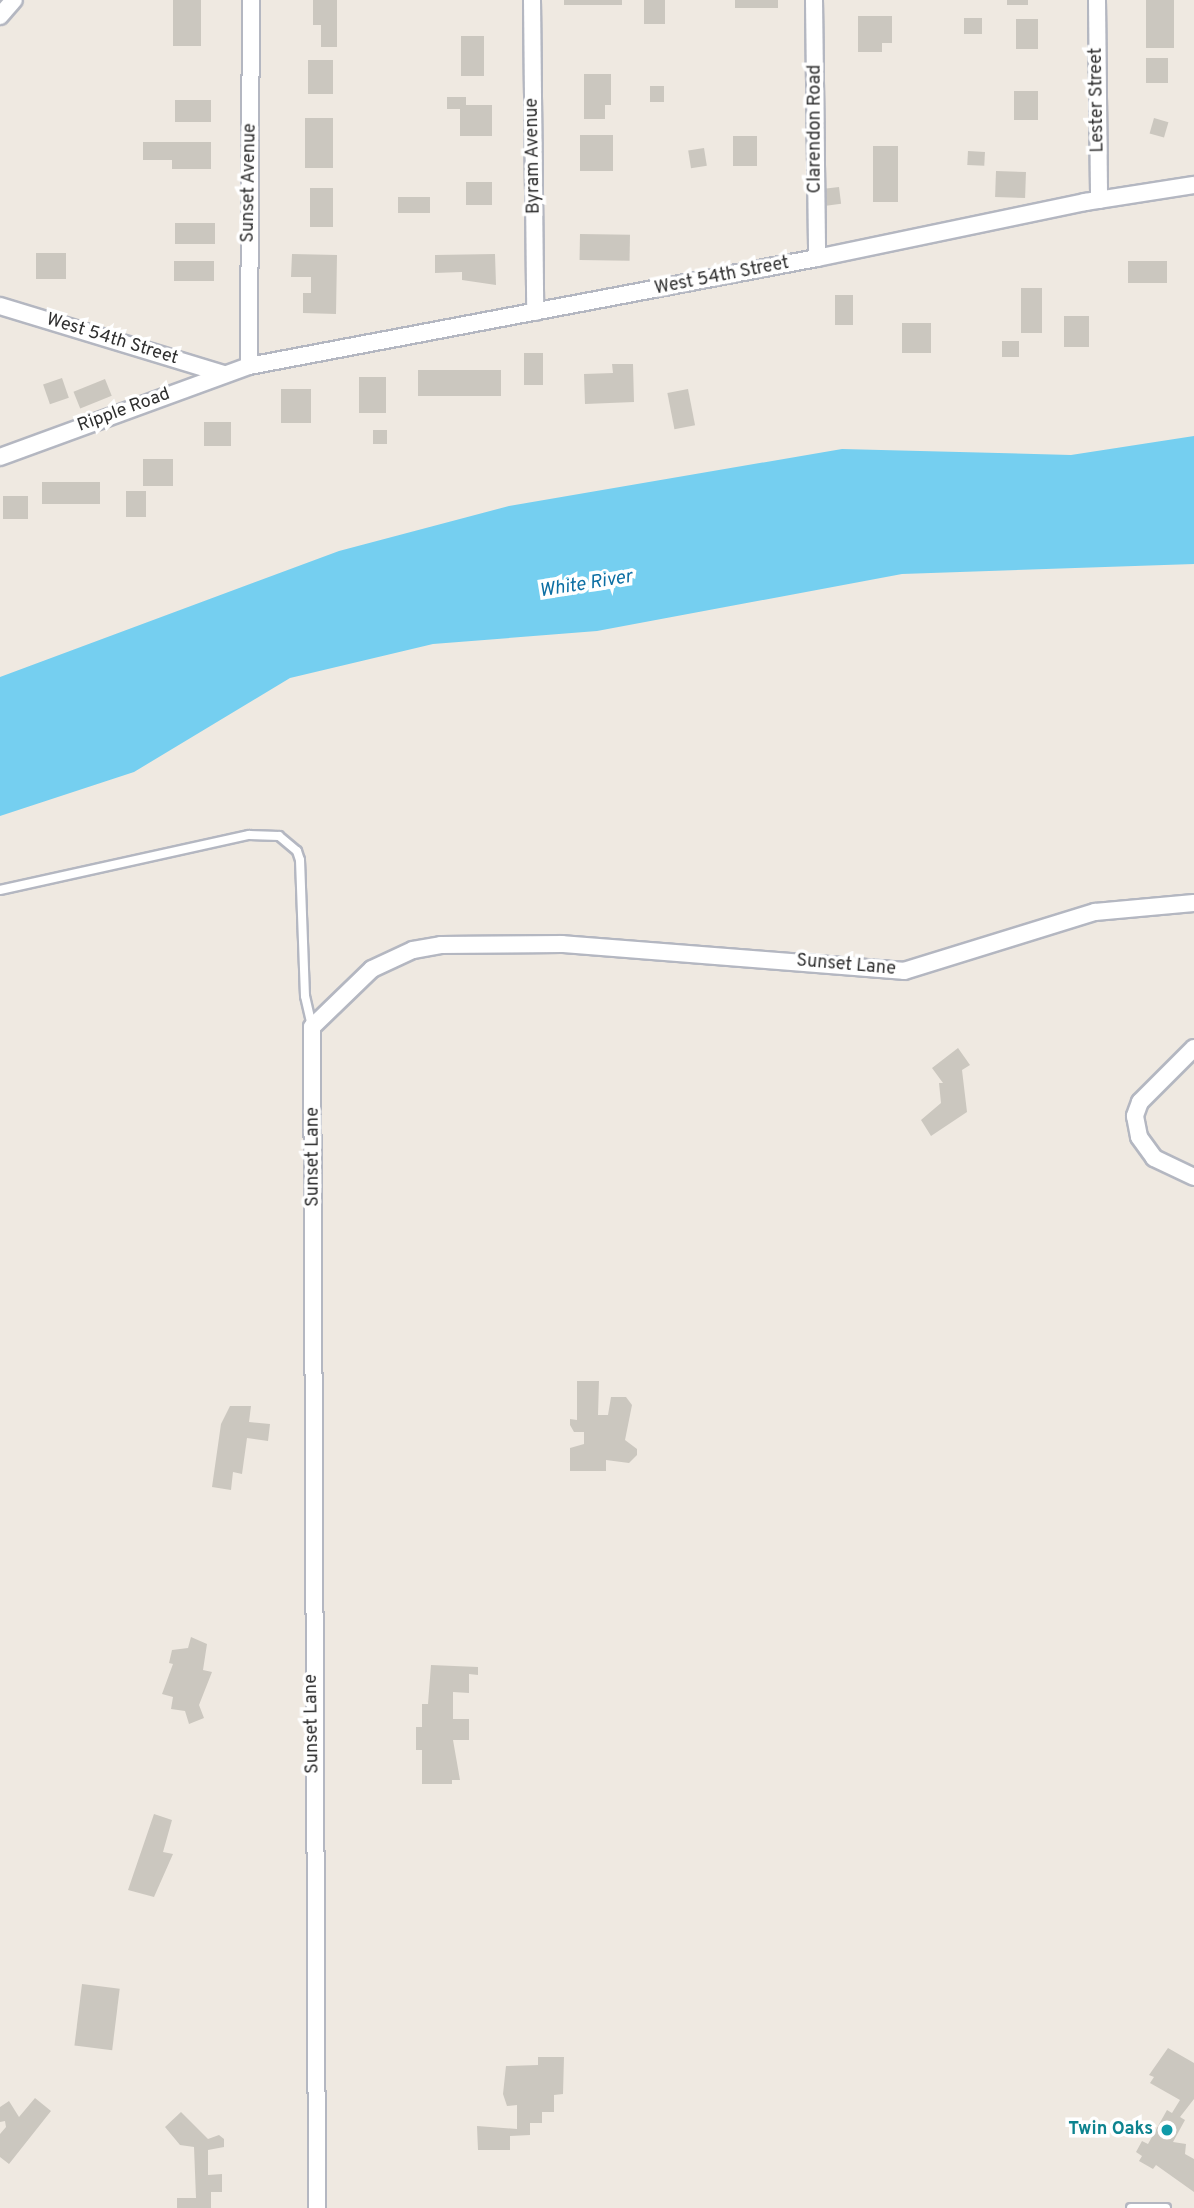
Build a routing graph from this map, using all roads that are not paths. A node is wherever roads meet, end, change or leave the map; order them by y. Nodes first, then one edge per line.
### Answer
1 (14, 0) edge
2 (251, 0) edge
3 (532, 0) edge
4 (814, 0) edge
5 (1097, 0) edge
6 (0, 16) edge
7 (1194, 185) edge
8 (1099, 200) junction
9 (817, 258) junction
10 (0, 306) edge
11 (536, 312) junction
12 (248, 366) junction
13 (224, 374) junction
14 (0, 457) edge
15 (0, 890) edge
16 (1194, 903) edge
17 (312, 1027) junction
18 (1194, 1048) edge
19 (1194, 1177) edge
20 (317, 2208) edge
21 (1131, 2208) edge
22 (1166, 2208) edge

1 - 6 street
2 - 12 street, Sunset Avenue
3 - 11 street, Byram Avenue
4 - 9 street, Clarendon Road
5 - 8 street, Lester Street
7 - 8 street, West 54th Street
8 - 9 street, West 54th Street
9 - 11 street, West 54th Street
10 - 13 street, West 54th Street
11 - 12 street, West 54th Street
12 - 13 street, Ripple Road
13 - 14 street, Ripple Road
15 - 17 lane
16 - 17 street, Sunset Lane
17 - 20 street, Sunset Lane
18 - 19 street
21 - 22 lane

